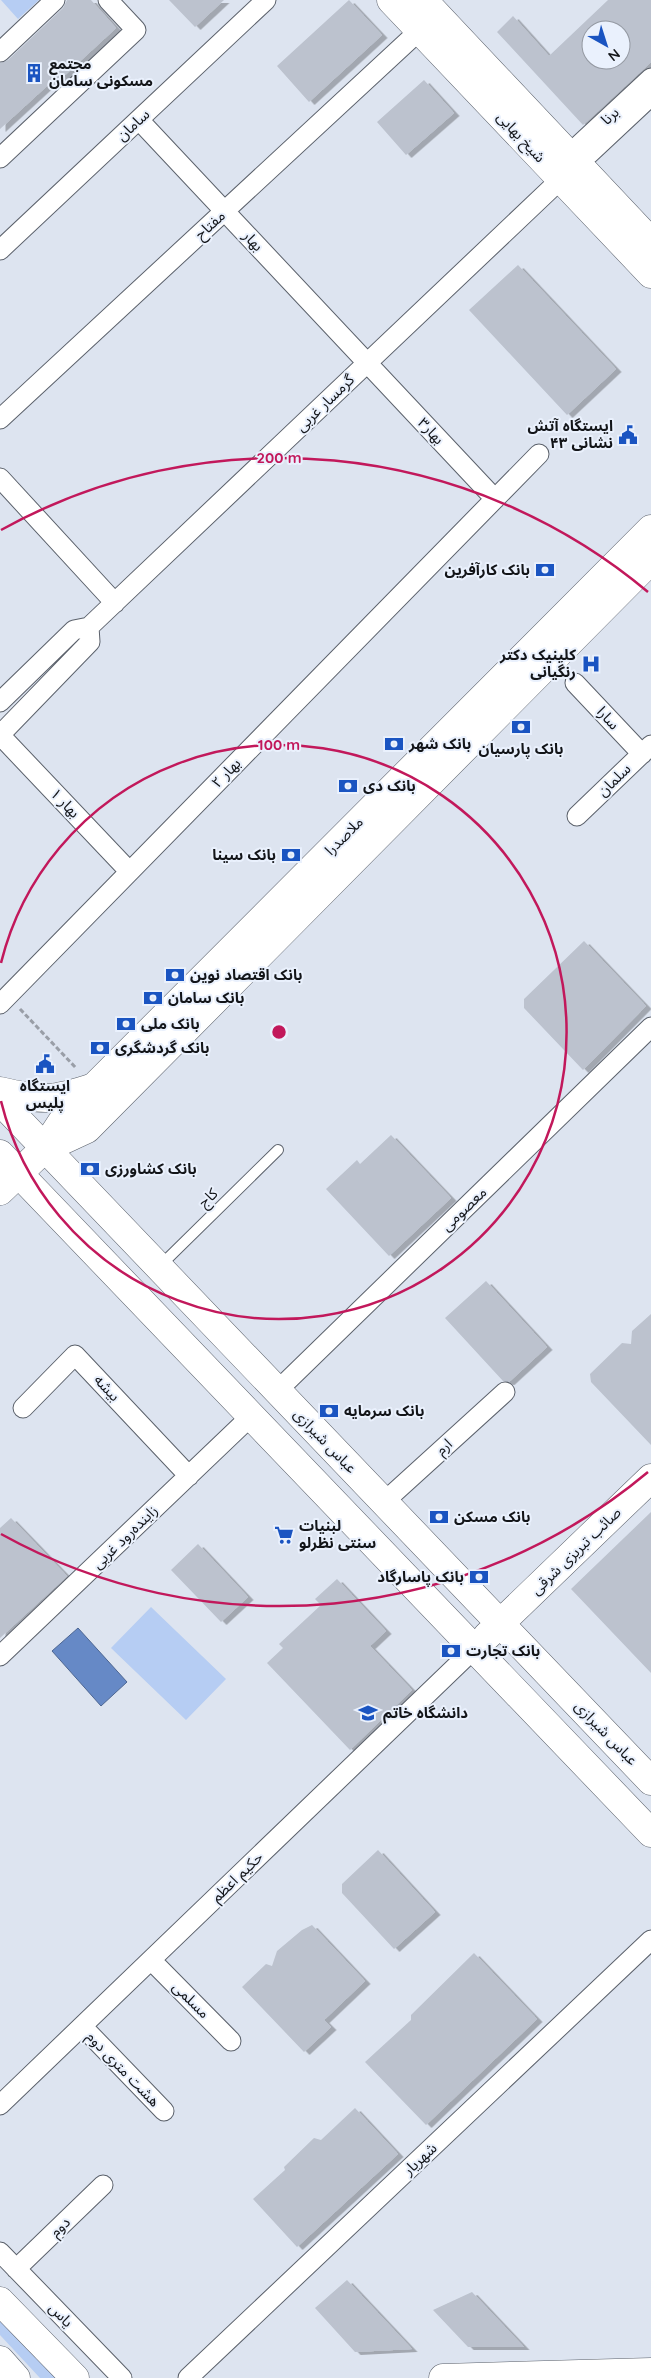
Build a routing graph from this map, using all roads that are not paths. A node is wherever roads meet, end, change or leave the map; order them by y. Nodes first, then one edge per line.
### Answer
1 (55, 0) edge
2 (108, 0) edge
3 (266, 0) edge
4 (392, 0) edge
5 (423, 0) edge
6 (420, 30) junction
7 (0, 52) edge
8 (651, 78) edge
9 (651, 96) edge
10 (139, 120) junction
11 (0, 158) edge
12 (569, 166) junction
13 (225, 211) junction
14 (651, 242) edge
15 (0, 250) edge
16 (651, 274) edge
17 (367, 363) junction
18 (0, 419) edge
19 (540, 454) dead end
20 (0, 478) edge
21 (495, 499) junction
22 (651, 529) edge
23 (651, 560) edge
24 (115, 603) junction
25 (89, 627) junction
26 (575, 683) dead end
27 (0, 702) edge
28 (0, 735) edge
29 (646, 749) edge
30 (577, 816) dead end
31 (129, 871) junction
32 (4, 1000) edge
33 (651, 1027) edge
34 (94, 1087) junction
35 (0, 1090) edge
36 (6, 1108) edge
37 (0, 1140) edge
38 (44, 1148) junction
39 (278, 1150) dead end
40 (6, 1173) edge
41 (158, 1267) junction
42 (277, 1391) junction
43 (505, 1392) dead end
44 (23, 1408) dead end
45 (250, 1416) junction
46 (189, 1476) junction
47 (651, 1478) edge
48 (384, 1502) junction
49 (500, 1624) junction
50 (474, 1649) junction
51 (0, 1656) edge
52 (651, 1781) edge
53 (651, 1833) edge
54 (651, 1940) edge
55 (151, 1960) junction
56 (82, 2026) junction
57 (231, 2041) dead end
58 (0, 2105) edge
59 (164, 2111) dead end
60 (103, 2185) dead end
61 (0, 2252) edge
62 (16, 2269) junction
63 (0, 2301) edge
64 (0, 2360) edge
65 (0, 2370) edge
66 (651, 2372) edge
67 (14, 2378) edge
68 (75, 2378) edge
69 (122, 2378) edge
70 (188, 2378) edge
71 (442, 2378) edge

1 - 7 street
2 - 11 street
3 - 10 street, سامان
4 - 6 main road, شیخ بهایی
5 - 12 main road, شیخ بهایی
6 - 12 main road, شیخ بهایی
6 - 13 street, مفتاح
8 - 12 street, برنا
9 - 12 street, برنا
10 - 13 street, بهار
10 - 15 street, سامان
12 - 14 main road, شیخ بهایی
12 - 16 main road, شیخ بهایی
12 - 17 street, گرمسار غربی
13 - 17 street, بهار
13 - 18 street, مفتاح
17 - 21 street, بهار۳
17 - 24 street, گرمسار غربی
19 - 21 street, بهار ۲
20 - 24 street
21 - 31 street, بهار ۲
22 - 34 main road, ملاصدرا
23 - 38 main road, ملاصدرا
24 - 25 street, گرمسار غربی
25 - 27 street, گرمسار غربی
25 - 28 street
26 - 29 street, سارا
28 - 31 street, بهار ۱
29 - 30 street, سلمان
31 - 32 street, بهار ۲
33 - 42 street, معصومی
34 - 35 main road
34 - 38 main road, ملاصدرا
36 - 37 main road
36 - 38 main road, عباس شیرازی
38 - 40 main road, ملاصدرا
38 - 41 main road, عباس شیرازی
39 - 41 lane, کاج
40 - 45 main road
41 - 42 main road, عباس شیرازی
42 - 48 main road, عباس شیرازی
43 - 48 street, ارم
44 - 46 street, بیشه
45 - 46 street, زاینده‌رود غربی
45 - 50 main road
46 - 51 street, زاینده‌رود غربی
47 - 49 main road, صائب تبریزی شرقی
48 - 49 main road, عباس شیرازی
49 - 50 main road, صائب تبریزی شرقی
49 - 52 main road, عباس شیرازی
50 - 53 main road
50 - 55 street, حکیم اعظم
54 - 70 street, شهریار
55 - 56 street, حکیم اعظم
55 - 57 street, مسلمی
56 - 58 street, حکیم اعظم
56 - 59 street, هشت متری دوم
60 - 62 street, دوم
61 - 62 street, یاس
62 - 69 street, یاس
63 - 68 main road
64 - 67 main road
65 - 67 main road
66 - 71 main road

